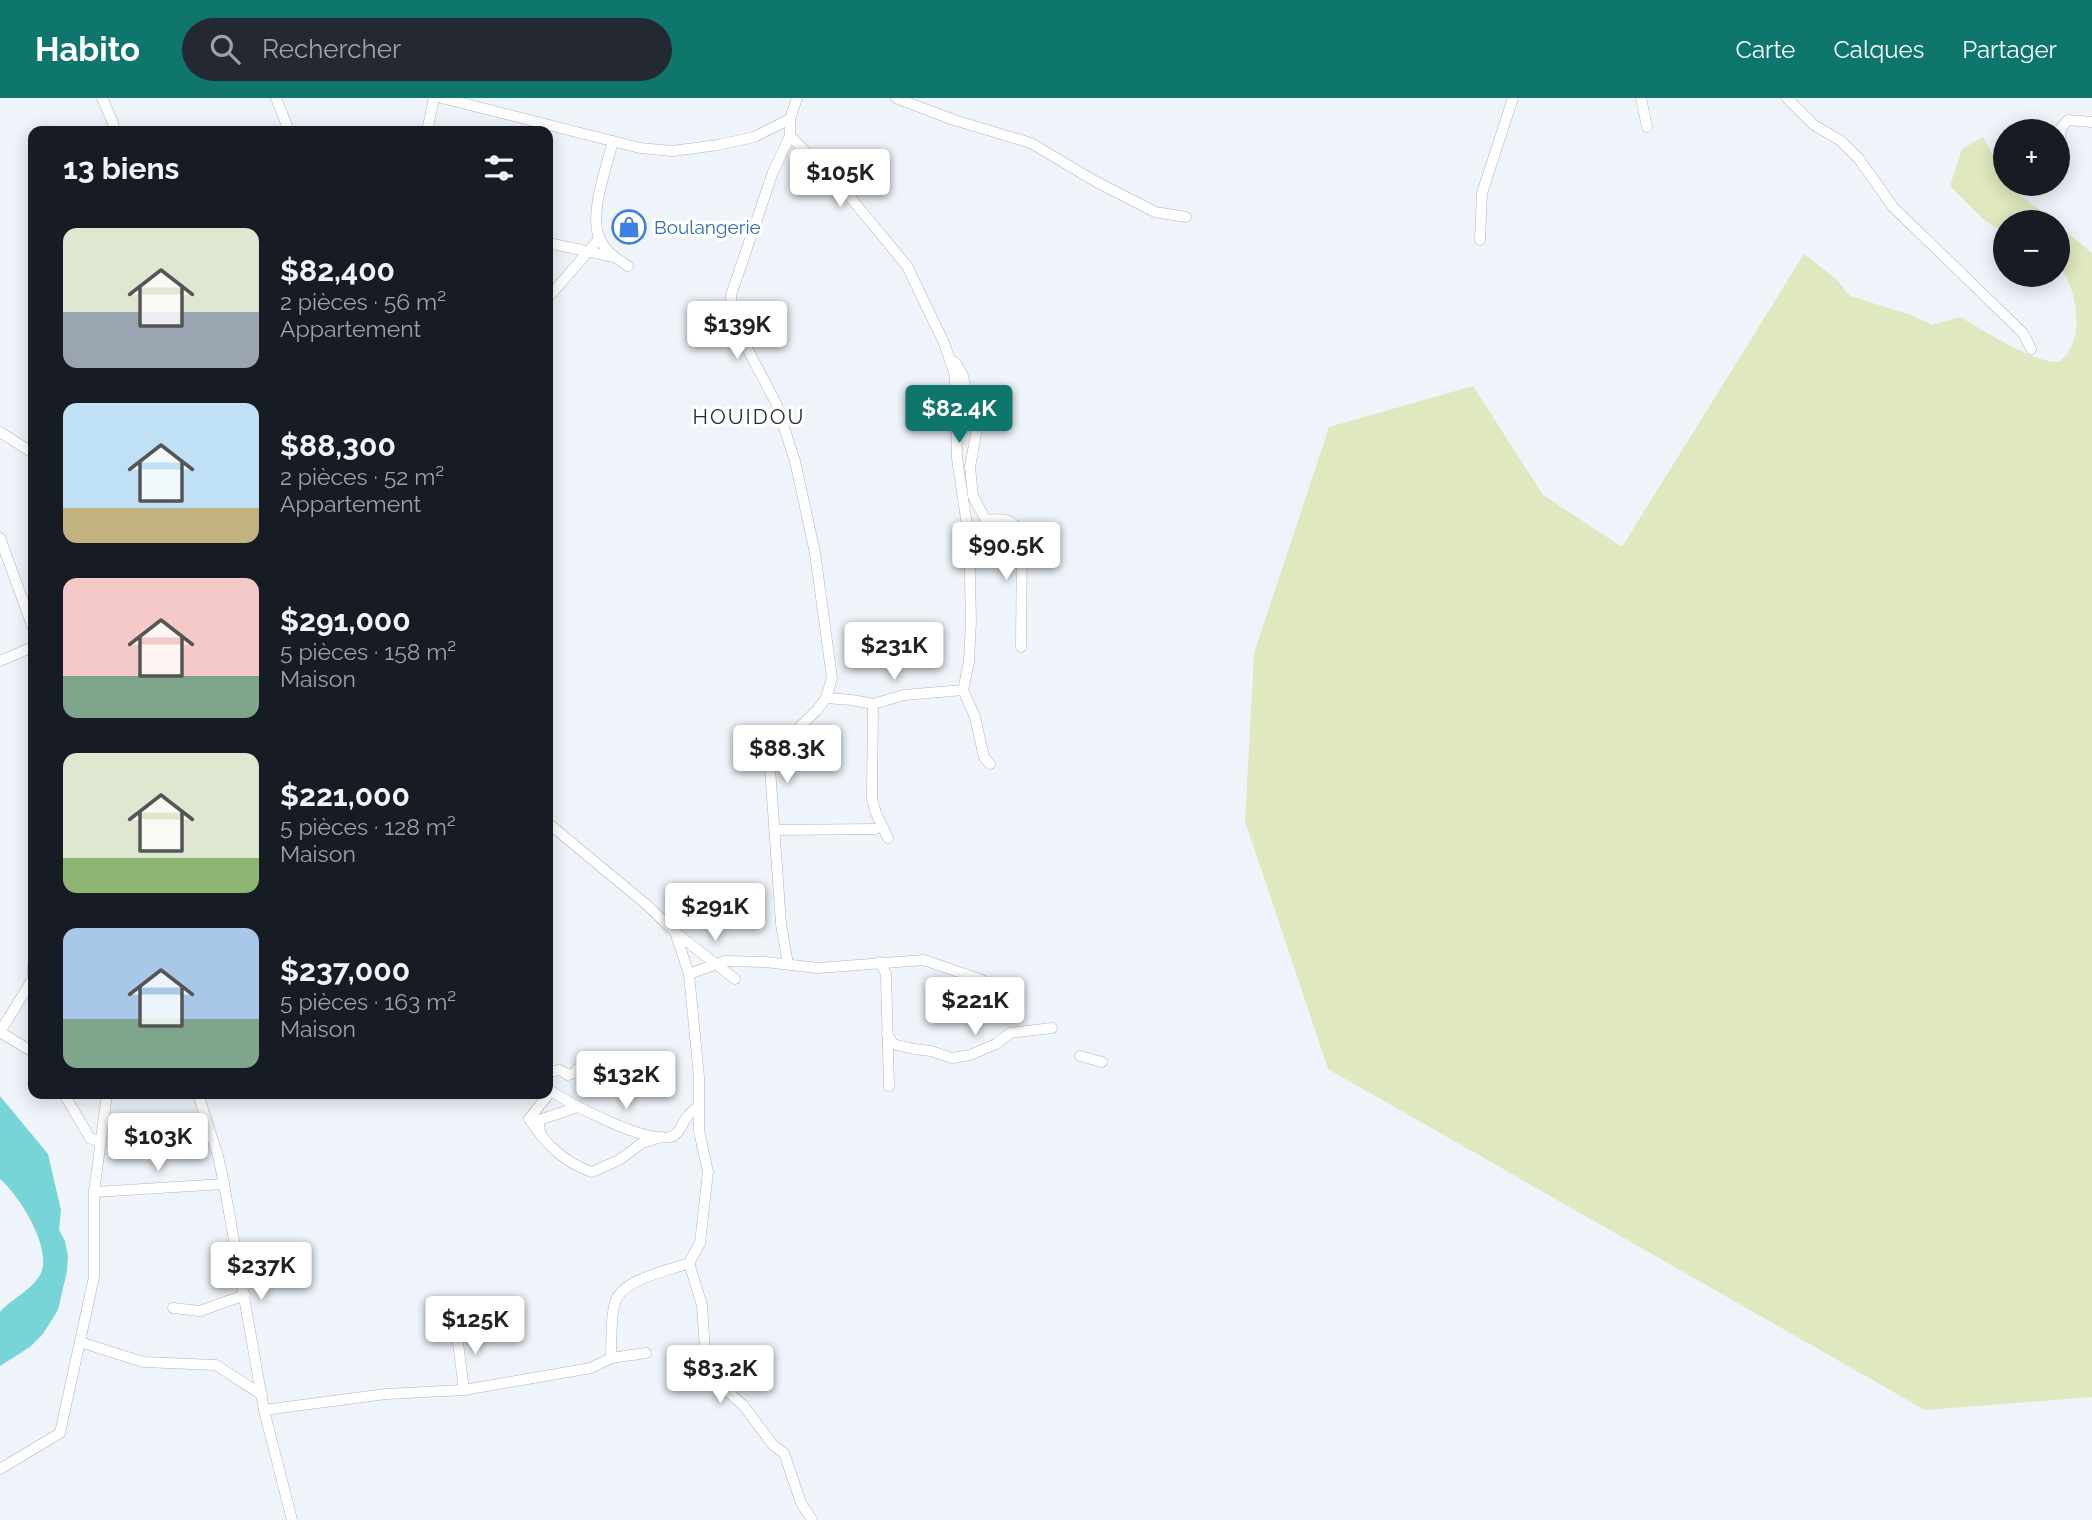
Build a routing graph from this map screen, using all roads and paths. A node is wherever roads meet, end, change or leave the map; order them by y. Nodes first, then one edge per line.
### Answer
1 (102, 98) edge
2 (276, 98) edge
3 (434, 98) edge
4 (442, 98) edge
5 (797, 98) edge
6 (896, 98) edge
7 (1513, 98) edge
8 (1641, 98) edge
9 (1787, 98) edge
10 (790, 119) junction
11 (2070, 120) edge
12 (2092, 122) edge
13 (113, 126) edge
14 (287, 126) edge
15 (427, 126) edge
16 (1647, 127) dead end
17 (790, 135) junction
18 (613, 141) junction
19 (1186, 217) dead end
20 (599, 239) junction
21 (1480, 240) dead end
22 (553, 244) edge
23 (588, 251) junction
24 (614, 257) junction
25 (628, 266) dead end
26 (553, 292) edge
27 (945, 347) junction
28 (2031, 349) dead end
29 (0, 432) edge
30 (28, 450) edge
31 (985, 520) junction
32 (991, 530) dead end
33 (0, 538) edge
34 (28, 614) edge
35 (1021, 647) dead end
36 (28, 649) edge
37 (0, 661) edge
38 (963, 690) junction
39 (826, 698) junction
40 (873, 704) junction
41 (990, 764) dead end
42 (553, 827) edge
43 (876, 829) dead end
44 (775, 830) junction
45 (888, 838) dead end
46 (675, 932) junction
47 (880, 962) junction
48 (716, 964) junction
49 (788, 964) junction
50 (689, 974) junction
51 (735, 979) dead end
52 (28, 988) edge
53 (996, 988) dead end
54 (1052, 1028) dead end
55 (0, 1032) edge
56 (887, 1034) junction
57 (28, 1049) edge
58 (1080, 1056) dead end
59 (1102, 1062) dead end
60 (577, 1069) dead end
61 (553, 1071) edge
62 (889, 1086) dead end
63 (553, 1092) edge
64 (67, 1099) edge
65 (106, 1099) edge
66 (199, 1099) edge
67 (543, 1099) edge
68 (699, 1106) junction
69 (579, 1107) junction
70 (540, 1135) junction
71 (661, 1137) junction
72 (100, 1142) junction
73 (224, 1184) junction
74 (94, 1192) junction
75 (689, 1263) junction
76 (245, 1295) junction
77 (173, 1308) dead end
78 (456, 1326) dead end
79 (80, 1342) junction
80 (646, 1353) dead end
81 (611, 1358) junction
82 (464, 1390) junction
83 (262, 1395) junction
84 (264, 1410) junction
85 (0, 1469) edge
86 (291, 1520) edge
87 (812, 1520) edge

1 - 13 street
2 - 14 street
3 - 15 street
4 - 18 street
5 - 10 street
6 - 19 street
7 - 21 street
8 - 16 street
9 - 28 street
10 - 17 street
10 - 18 street
11 - 12 street
17 - 27 street
17 - 39 street
18 - 20 street
20 - 23 street
20 - 24 street
22 - 23 street
23 - 24 street
23 - 26 street
24 - 25 street
27 - 31 street
27 - 38 street
29 - 30 street
31 - 32 street
31 - 35 street
33 - 34 street
36 - 37 street
38 - 40 street
38 - 41 street
39 - 40 street
39 - 44 street
40 - 45 street
42 - 46 street
43 - 44 street
44 - 49 street
46 - 48 street
46 - 50 street
47 - 49 street
47 - 53 street
47 - 56 street
48 - 49 street
48 - 50 street
48 - 51 street
50 - 68 street
52 - 55 street
54 - 56 street
55 - 57 street
56 - 62 street
58 - 59 street
60 - 61 street
63 - 69 street
64 - 72 street
65 - 72 street
66 - 73 street
67 - 70 street
68 - 71 street
68 - 75 street
69 - 70 street
69 - 71 street
70 - 71 street
72 - 74 street
73 - 74 street
73 - 76 street
74 - 79 street
75 - 81 street
75 - 87 street
76 - 77 street
76 - 83 street
78 - 82 street
79 - 83 street
79 - 85 street
80 - 81 street
81 - 82 street
82 - 84 street
83 - 84 street
84 - 86 street

